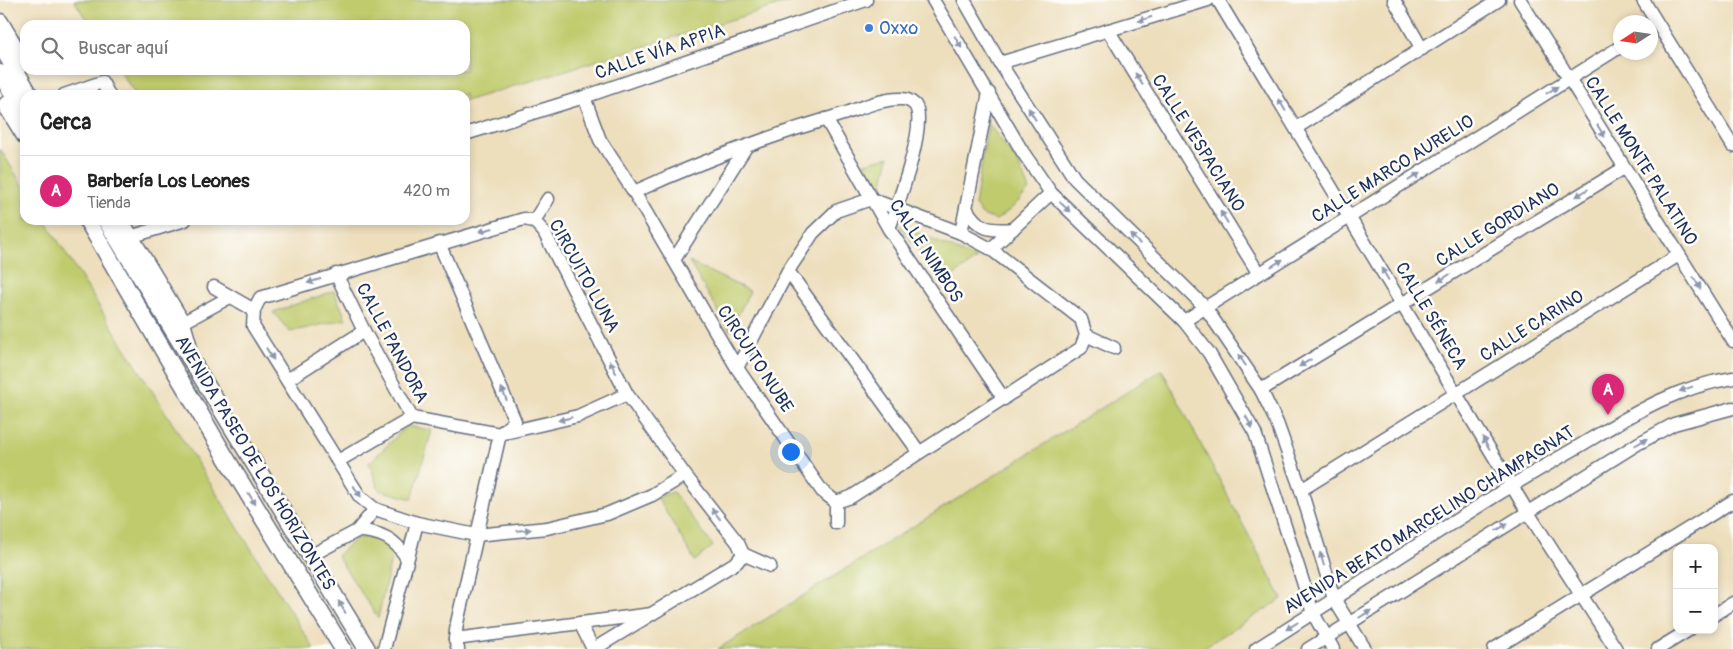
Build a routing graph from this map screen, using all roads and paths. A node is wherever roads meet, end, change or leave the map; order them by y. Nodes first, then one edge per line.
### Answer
1 (866, 0) edge
2 (933, 0) edge
3 (964, 0) edge
4 (1208, 0) edge
5 (1218, 0) edge
6 (1394, 0) edge
7 (1499, 0) edge
8 (1520, 0) edge
9 (1642, 0) edge
10 (1649, 15) edge
11 (0, 22) edge
12 (1108, 30) junction
13 (1658, 32) edge
14 (0, 44) edge
15 (1422, 48) junction
16 (1613, 52) edge
17 (20, 56) edge
18 (1000, 63) junction
19 (0, 73) edge
20 (31, 75) edge
21 (1569, 80) junction
22 (27, 90) edge
23 (40, 90) edge
24 (79, 90) edge
25 (106, 90) edge
26 (990, 93) junction
27 (0, 94) edge
28 (584, 97) junction
29 (20, 107) edge
30 (826, 119) junction
31 (20, 128) edge
32 (1296, 128) junction
33 (470, 132) edge
34 (1733, 146) edge
35 (746, 147) junction
36 (1624, 168) junction
37 (634, 192) junction
38 (1051, 194) junction
39 (548, 198) dead end
40 (871, 199) junction
41 (896, 208) junction
42 (966, 208) junction
43 (1350, 217) junction
44 (534, 220) junction
45 (78, 225) edge
46 (90, 225) edge
47 (109, 225) edge
48 (123, 225) edge
49 (169, 225) edge
50 (889, 229) junction
51 (1013, 229) junction
52 (960, 233) junction
53 (130, 237) junction
54 (439, 243) junction
55 (991, 249) junction
56 (1679, 255) junction
57 (674, 260) junction
58 (788, 271) junction
59 (336, 274) junction
60 (1259, 274) junction
61 (214, 287) dead end
62 (230, 297) junction
63 (1403, 303) junction
64 (1205, 307) junction
65 (254, 310) junction
66 (1184, 321) junction
67 (182, 323) junction
68 (364, 331) junction
69 (1086, 335) junction
70 (1733, 341) edge
71 (1114, 348) dead end
72 (195, 368) junction
73 (737, 368) junction
74 (177, 372) junction
75 (1733, 378) edge
76 (287, 380) junction
77 (1262, 390) junction
78 (1456, 393) junction
79 (627, 394) junction
80 (1004, 399) junction
81 (1733, 408) edge
82 (412, 418) junction
83 (500, 434) junction
84 (920, 452) junction
85 (338, 462) junction
86 (685, 475) junction
87 (1511, 485) junction
88 (1301, 490) junction
89 (1733, 500) edge
90 (836, 502) junction
91 (375, 509) junction
92 (1527, 511) junction
93 (417, 523) junction
94 (836, 523) dead end
95 (356, 531) junction
96 (476, 535) junction
97 (743, 554) junction
98 (310, 556) junction
99 (408, 559) junction
100 (770, 566) dead end
101 (1581, 595) junction
102 (1334, 599) junction
103 (1733, 603) edge
104 (1718, 612) edge
105 (1313, 613) junction
106 (652, 614) junction
107 (580, 623) junction
108 (1349, 624) junction
109 (1682, 634) edge
110 (457, 644) edge
111 (1330, 644) edge
112 (343, 649) edge
113 (367, 649) edge
114 (384, 649) edge
115 (593, 649) edge
116 (1256, 649) edge
117 (1308, 649) edge
118 (1365, 649) edge
119 (1494, 649) edge
120 (1616, 649) edge
121 (1658, 649) edge

1 - 28 street, CALLE VÍA APPIA
2 -> 26 street
3 - 18 street
4 -> 12 street
32 -> 5 street, CALLE SÉNECA
6 - 15 street
7 - 15 street
8 - 21 street, CALLE MONTE PALATINO
9 - 10 street
11 - 17 main road
12 - 18 street
60 -> 12 street, CALLE VESPACIANO
13 - 34 street
14 - 22 main road
15 - 32 street
16 - 21 street, CALLE MARCO AURELIO
64 -> 18 street
19 - 29 main road
20 - 23 main road
21 -> 36 street, CALLE MONTE PALATINO
43 -> 21 street, CALLE MARCO AURELIO
24 - 25 street
26 - 38 street
26 - 42 street
27 - 31 main road
28 - 33 street, CALLE VÍA APPIA
28 - 37 street, CIRCUITO NUBE
30 - 35 street
30 - 40 street, CALLE NIMBOS
30 - 41 street
32 - 43 street, CALLE SÉNECA
35 - 37 street
35 - 57 street
36 - 56 street, CALLE MONTE PALATINO
36 -> 63 street, CALLE GORDIANO
37 - 57 street, CIRCUITO NUBE
38 - 51 street
38 -> 66 street
39 - 44 street
40 - 41 street
40 - 50 street, CALLE NIMBOS
40 - 58 street
41 - 50 street
41 - 52 street
42 - 51 street
42 - 52 street
60 -> 43 street, CALLE MARCO AURELIO
63 -> 43 street, CALLE SÉNECA
44 -> 54 street, CIRCUITO LUNA
79 -> 44 street, CIRCUITO LUNA
45 - 74 main road
46 - 74 main road, AVENIDA PASEO DE LOS HORIZONTES
47 - 72 main road
48 - 53 main road
49 - 53 street
50 - 80 street, CALLE NIMBOS
51 - 55 street
52 - 55 street
53 - 67 main road
54 - 59 street, CIRCUITO LUNA
83 -> 54 street
55 - 69 street
56 -> 70 street, CALLE MONTE PALATINO
56 - 78 street, CALLE CARINO
57 - 73 street, CIRCUITO NUBE
58 - 73 street
58 - 84 street
59 -> 65 street, CIRCUITO LUNA
59 - 68 street, CALLE PANDORA
60 - 64 street, CALLE MARCO AURELIO
61 - 62 street
62 - 65 street
62 - 67 street
63 -> 77 street, CALLE GORDIANO
63 - 78 street, CALLE SÉNECA
64 - 66 street, CALLE MARCO AURELIO
77 -> 64 street
65 -> 76 street
66 -> 105 street
67 - 72 main road
68 - 76 street
68 - 82 street, CALLE PANDORA
69 - 71 street
69 - 80 street
72 - 98 main road, AVENIDA PASEO DE LOS HORIZONTES
73 - 90 street, CIRCUITO NUBE
74 -> 112 main road, AVENIDA PASEO DE LOS HORIZONTES
75 -> 87 street, AVENIDA BEATO MARCELINO CHAMPAGNAT
76 - 85 street
77 - 88 street
87 -> 78 street, CALLE SÉNECA
78 - 88 street, CALLE CARINO
79 -> 83 street, CALLE PANDORA
79 - 86 street, CIRCUITO LUNA
80 - 84 street
92 -> 81 street
82 - 83 street, CALLE PANDORA
82 - 85 street
83 - 96 street
84 - 90 street
85 -> 91 street
96 -> 86 street
97 -> 86 street, CIRCUITO LUNA
87 - 92 street, CALLE SÉNECA
87 - 102 street, AVENIDA BEATO MARCELINO CHAMPAGNAT
102 -> 88 street
89 - 101 street
90 - 94 street
91 - 93 street
91 - 95 street
92 - 101 street, CALLE SÉNECA
108 -> 92 street
93 - 96 street
93 - 99 street
95 - 98 street
95 - 99 street
96 - 110 street
97 - 100 street
97 - 106 street
113 -> 98 main road, AVENIDA PASEO DE LOS HORIZONTES
99 - 114 street
101 - 119 street
101 - 120 street, CALLE SÉNECA
102 - 105 street, AVENIDA BEATO MARCELINO CHAMPAGNAT
102 - 108 street
103 - 104 street
105 - 111 street
105 -> 116 street, AVENIDA BEATO MARCELINO CHAMPAGNAT
106 - 107 street
106 - 115 street
107 - 110 street
107 - 115 street
108 - 111 street
108 - 118 street
109 - 121 street
111 - 117 street

